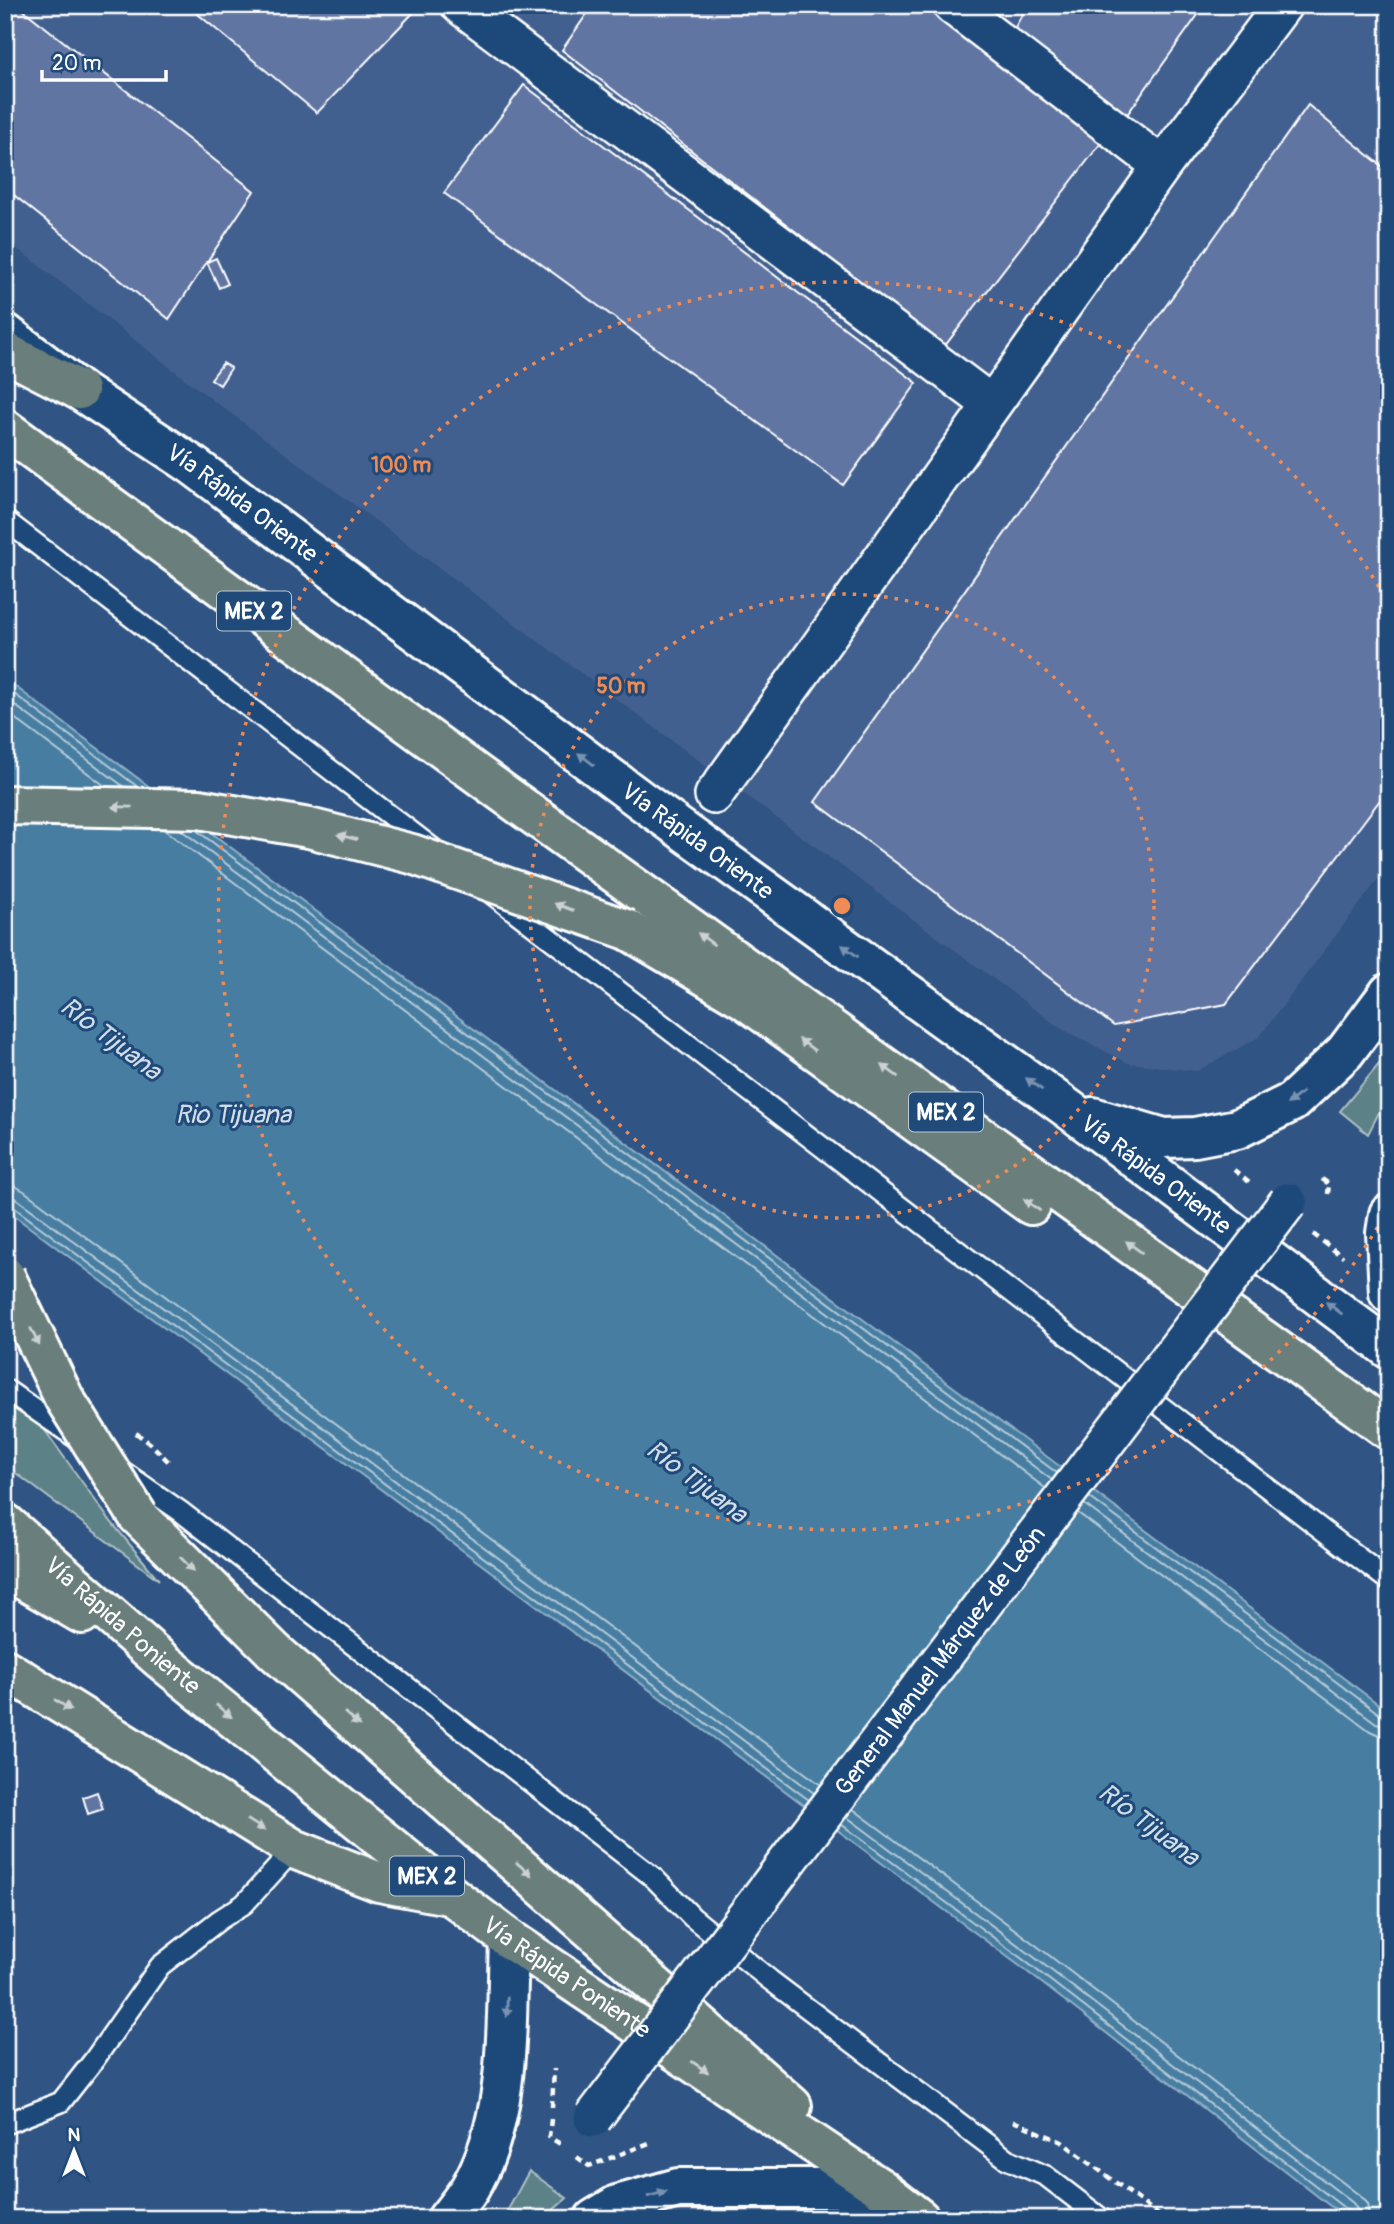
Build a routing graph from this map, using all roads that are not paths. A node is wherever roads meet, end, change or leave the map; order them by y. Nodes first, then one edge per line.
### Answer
1 (952, 5) edge
2 (1283, 5) edge
3 (477, 10) edge
4 (1162, 166) junction
5 (5, 333) edge
6 (5, 352) edge
7 (79, 390) junction
8 (5, 401) edge
9 (990, 404) junction
10 (5, 429) edge
11 (5, 520) edge
12 (503, 793) junction
13 (715, 794) dead end
14 (5, 805) edge
15 (1389, 993) edge
16 (1070, 1110) junction
17 (1288, 1202) dead end
18 (1389, 1214) edge
19 (5, 1276) edge
20 (1389, 1293) edge
21 (1389, 1349) edge
22 (5, 1389) edge
23 (1389, 1430) edge
24 (1389, 1455) edge
25 (5, 1523) edge
26 (5, 1569) edge
27 (1389, 1581) edge
28 (161, 1660) junction
29 (5, 1669) edge
30 (294, 1849) junction
31 (452, 1896) junction
32 (509, 1939) junction
33 (593, 2118) dead end
34 (5, 2124) edge
35 (880, 2188) junction
36 (447, 2219) edge
37 (594, 2219) edge
38 (914, 2219) edge
39 (920, 2219) edge
40 (1102, 2219) edge

1 - 4 street
2 - 4 street
3 - 9 street
4 - 9 street
5 - 7 main road, Vía Rápida Oriente
6 - 7 highway
16 -> 7 main road, Vía Rápida Oriente
8 - 12 highway
9 - 13 street
10 - 12 highway, MEX 2
11 - 27 lane
23 -> 12 highway, MEX 2
24 -> 14 highway, bridge
15 -> 16 main road
21 -> 16 main road, Vía Rápida Oriente
17 - 33 street, General Manuel Márquez de León, bridge
18 - 20 main road
19 -> 35 highway, bridge
22 - 40 lane
25 - 28 highway, Vía Rápida Poniente / MEX 2
26 - 28 highway
28 -> 31 highway, Vía Rápida Poniente / MEX 2
29 -> 30 highway
30 - 31 highway
30 - 34 lane
31 - 32 highway, Vía Rápida Poniente / MEX 2
32 -> 35 highway, Vía Rápida Poniente / MEX 2
32 -> 36 main road
37 -> 35 main road
35 - 38 main road
35 - 39 highway, Vía Rápida Poniente / MEX 2

